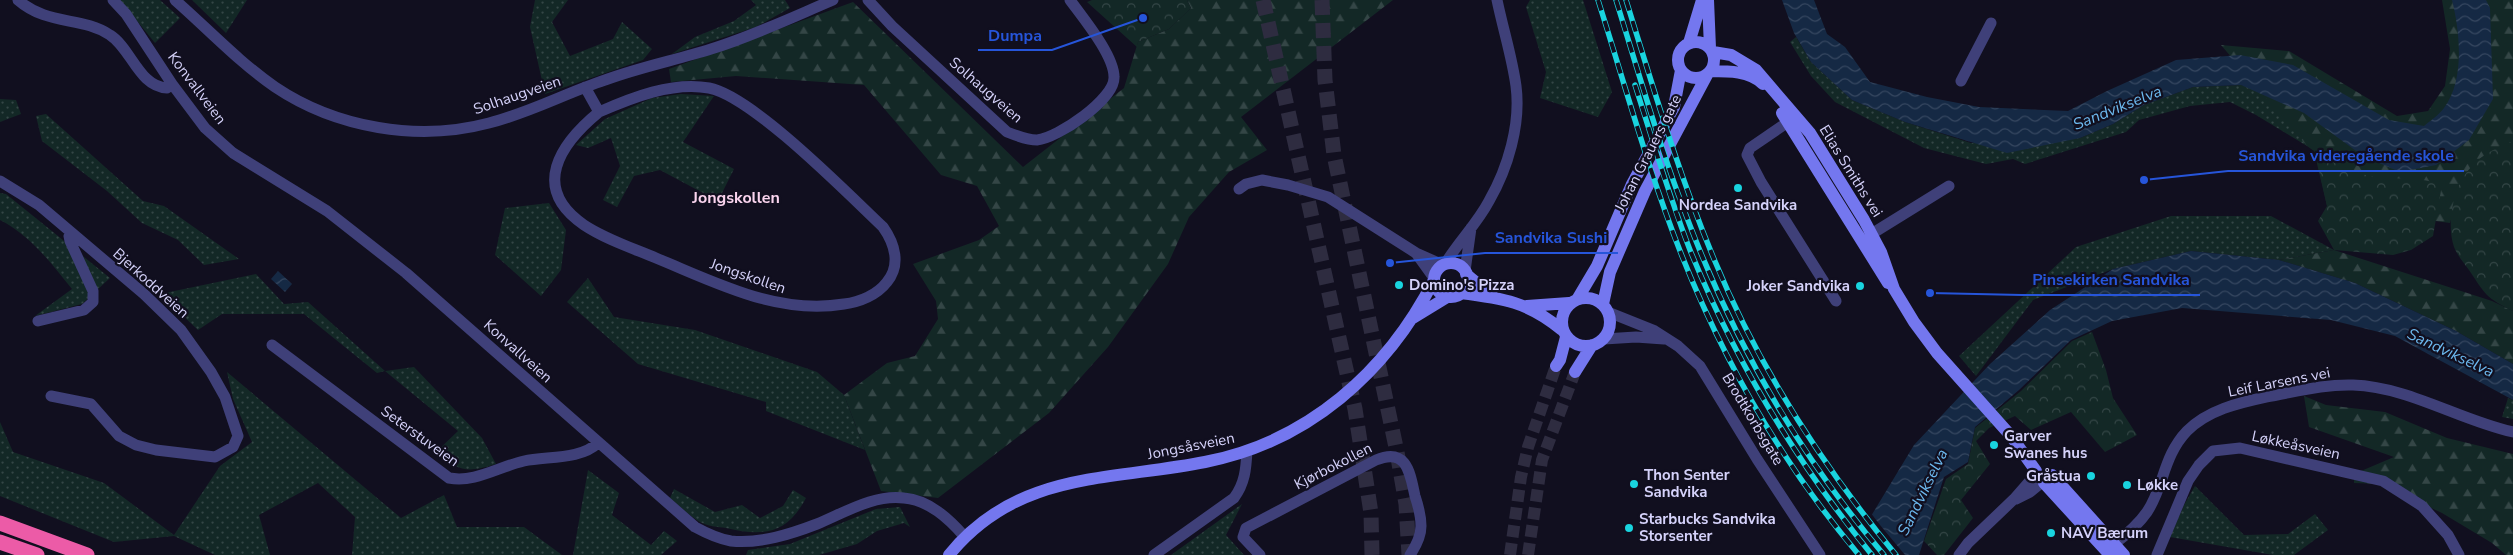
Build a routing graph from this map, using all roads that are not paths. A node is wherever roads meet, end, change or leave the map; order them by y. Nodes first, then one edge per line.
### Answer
1 (18, 0) edge
2 (113, 0) edge
3 (175, 0) edge
4 (833, 0) edge
5 (868, 0) edge
6 (1070, 0) edge
7 (1497, 0) edge
8 (1702, 0) edge
9 (1708, 0) edge
10 (1991, 23) dead end
11 (1689, 43) junction
12 (1712, 50) junction
13 (1681, 70) junction
14 (1709, 73) junction
15 (1962, 78) dead end
16 (172, 84) junction
17 (585, 87) junction
18 (599, 112) junction
19 (1788, 122) junction
20 (0, 181) edge
21 (1950, 186) dead end
22 (1239, 189) dead end
23 (1472, 227) junction
24 (72, 234) junction
25 (1866, 237) junction
26 (1416, 253) junction
27 (1444, 264) junction
28 (1465, 272) junction
29 (1434, 279) junction
30 (1455, 295) junction
31 (1495, 298) junction
32 (1574, 301) junction
33 (1836, 301) dead end
34 (1527, 306) junction
35 (1605, 308) junction
36 (1413, 318) junction
37 (38, 321) dead end
38 (1564, 333) junction
39 (1664, 339) junction
40 (1598, 342) junction
41 (272, 345) dead end
42 (1556, 366) tunnel mouth
43 (1575, 372) tunnel mouth
44 (50, 396) dead end
45 (2513, 432) edge
46 (598, 443) junction
47 (1247, 452) junction
48 (2042, 476) junction
49 (0, 523) edge
50 (964, 536) junction
51 (0, 542) edge
52 (2112, 550) edge
53 (37, 555) edge
54 (87, 555) edge
55 (949, 555) edge
56 (1154, 555) edge
57 (1260, 555) edge
58 (1410, 555) edge
59 (1820, 555) edge
60 (1960, 555) edge
61 (2124, 555) edge
62 (2157, 555) edge
63 (2459, 555) edge

1 - 16 street
2 - 16 street, Konvallveien
3 - 17 street, Solhaugveien
4 - 17 street, Solhaugveien
5 - 6 street, Solhaugveien
7 - 23 street
8 - 11 main road
9 - 12 main road
10 - 15 street
11 - 12 main road
11 - 13 main road
12 - 14 main road
12 - 25 main road, Elias Smiths vei
13 - 14 main road
13 - 32 main road, Johan Grauers gate
14 - 19 main road, Elias Smiths vei
14 - 35 main road, Johan Grauers gate
16 - 46 street, Konvallveien
17 - 18 street
18 - 18 street, Jongskollen
19 - 25 main road, Elias Smiths vei
19 - 33 street
20 - 24 street, Bjerkoddveien
21 - 25 street, Elias Smiths vei
22 - 26 street
23 - 27 street
23 - 28 street
24 - 37 street
24 - 44 street, Bjerkoddveien
25 - 48 main road, Elias Smiths vei
26 - 27 street
26 - 29 street
27 - 28 main road
27 - 29 main road
28 - 30 main road
28 - 31 main road
29 - 30 main road
29 - 36 main road, Jongsåsveien
30 - 31 main road
30 - 36 main road, Jongsåsveien
31 - 34 main road
32 - 34 main road
32 - 35 main road
32 - 38 main road
34 - 38 main road
35 - 39 street, Brodtkorbsgate
35 - 40 main road
36 - 47 main road, Jongsåsveien
38 - 40 main road
38 - 42 main road
39 - 40 street, Brodtkorbsgate
39 - 59 street, Brodtkorbsgate
40 - 43 main road
41 - 46 street, Seterstuveien
45 - 52 street, Leif Larsens vei
46 - 50 street, Konvallveien
47 - 50 main road, Jongsåsveien
47 - 56 street
48 - 52 main road
48 - 60 street
49 - 54 highway
50 - 55 main road, Jongsåsveien
51 - 53 highway
52 - 61 main road
57 - 58 street, Kjørbokollen
62 - 63 street, Løkkeåsveien

